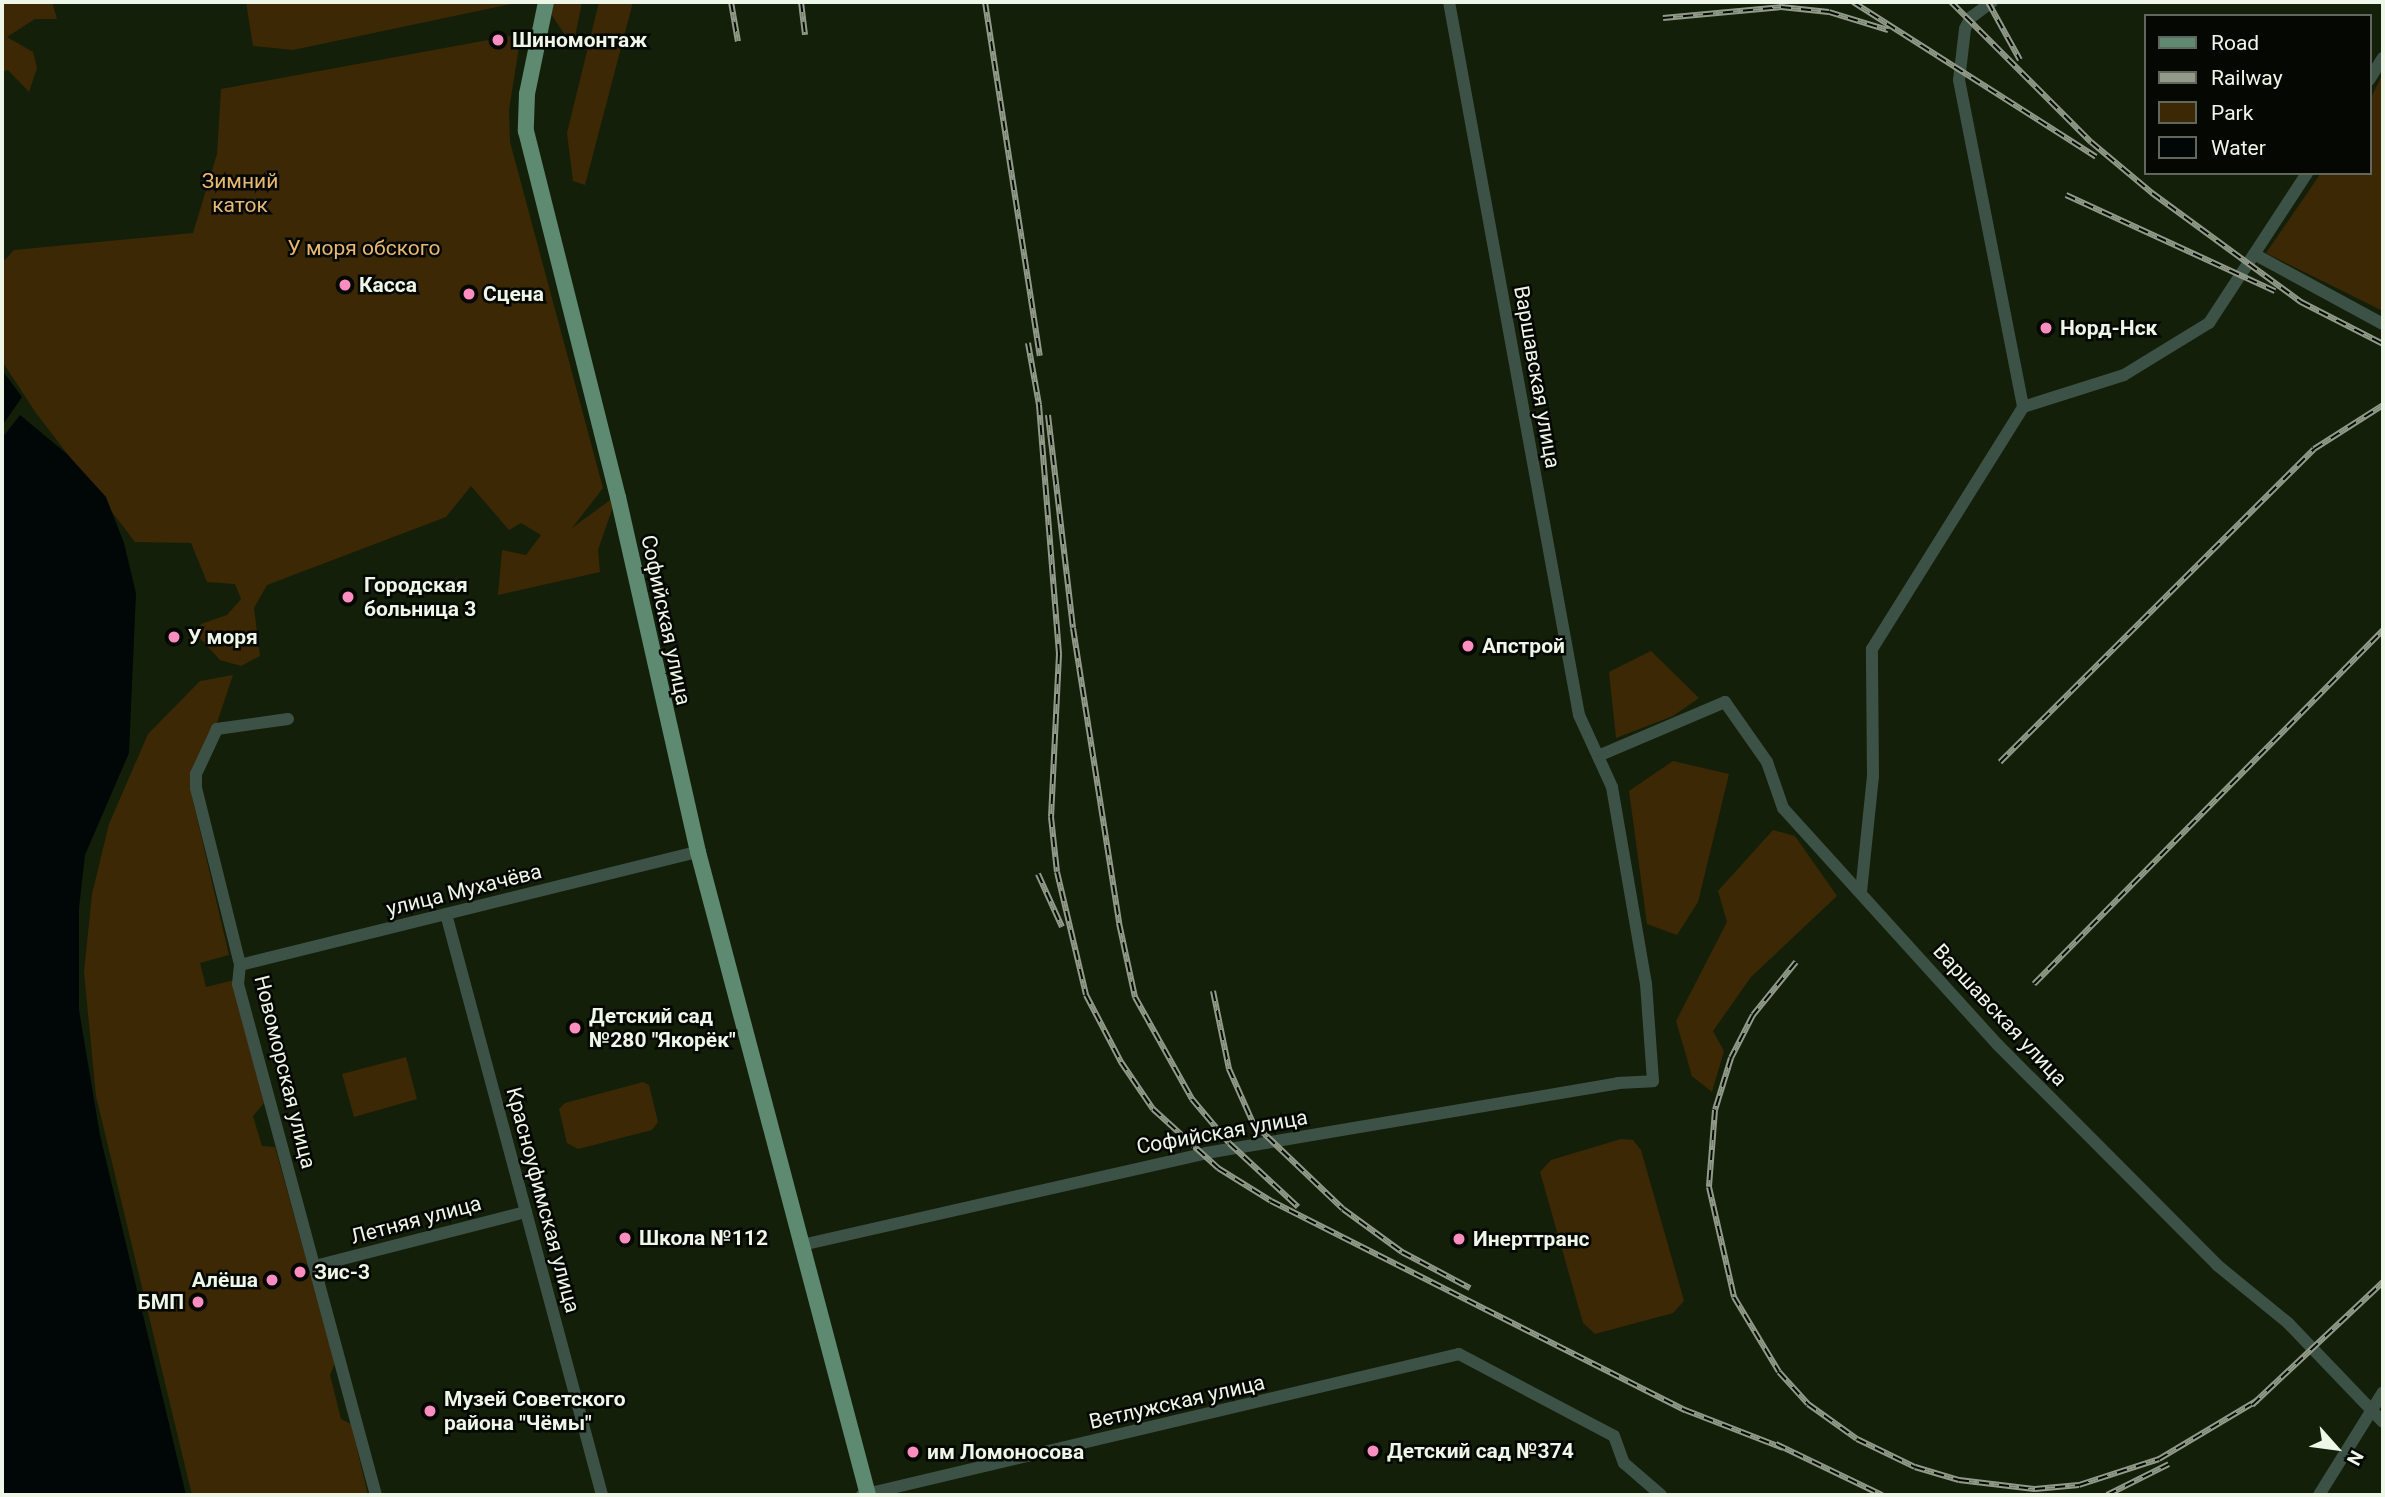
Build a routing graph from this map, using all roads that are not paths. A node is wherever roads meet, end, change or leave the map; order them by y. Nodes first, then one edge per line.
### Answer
1 (546, 2) edge
2 (1449, 2) edge
3 (1992, 2) edge
4 (2383, 58) edge
5 (2371, 77) edge
6 (2306, 175) edge
7 (2254, 254) junction
8 (2383, 324) edge
9 (2023, 407) junction
10 (288, 719) dead end
11 (1598, 756) junction
12 (698, 852) junction
13 (1861, 892) junction
14 (446, 914) junction
15 (240, 965) junction
16 (1653, 1081) joint
17 (526, 1212) junction
18 (802, 1245) junction
19 (315, 1266) junction
20 (2383, 1392) edge
21 (2372, 1408) junction
22 (2383, 1422) edge
23 (376, 1495) edge
24 (603, 1495) edge
25 (865, 1495) edge
26 (1661, 1495) edge
27 (2319, 1495) edge

1 - 12 main road, Софийская улица
2 - 11 street, Варшавская улица
3 - 9 street
4 - 5 street
6 - 7 street
7 - 8 street
7 - 9 street
9 - 13 street
10 - 15 street, Новоморская улица
11 - 13 street, Варшавская улица
11 - 16 street, Варшавская улица
12 - 14 street, улица Мухачёва
12 - 18 main road, Софийская улица
13 - 21 street, Варшавская улица
14 - 15 street, улица Мухачёва
14 - 17 street, Красноуфимская улица
15 - 19 street, Новоморская улица
16 - 18 street, Софийская улица
17 - 19 street, Летняя улица
17 - 24 street, Красноуфимская улица
18 - 25 main road, Софийская улица
19 - 23 street, Новоморская улица
20 - 21 street
21 - 22 street, Варшавская улица
21 - 27 street
25 - 26 street, Ветлужская улица

